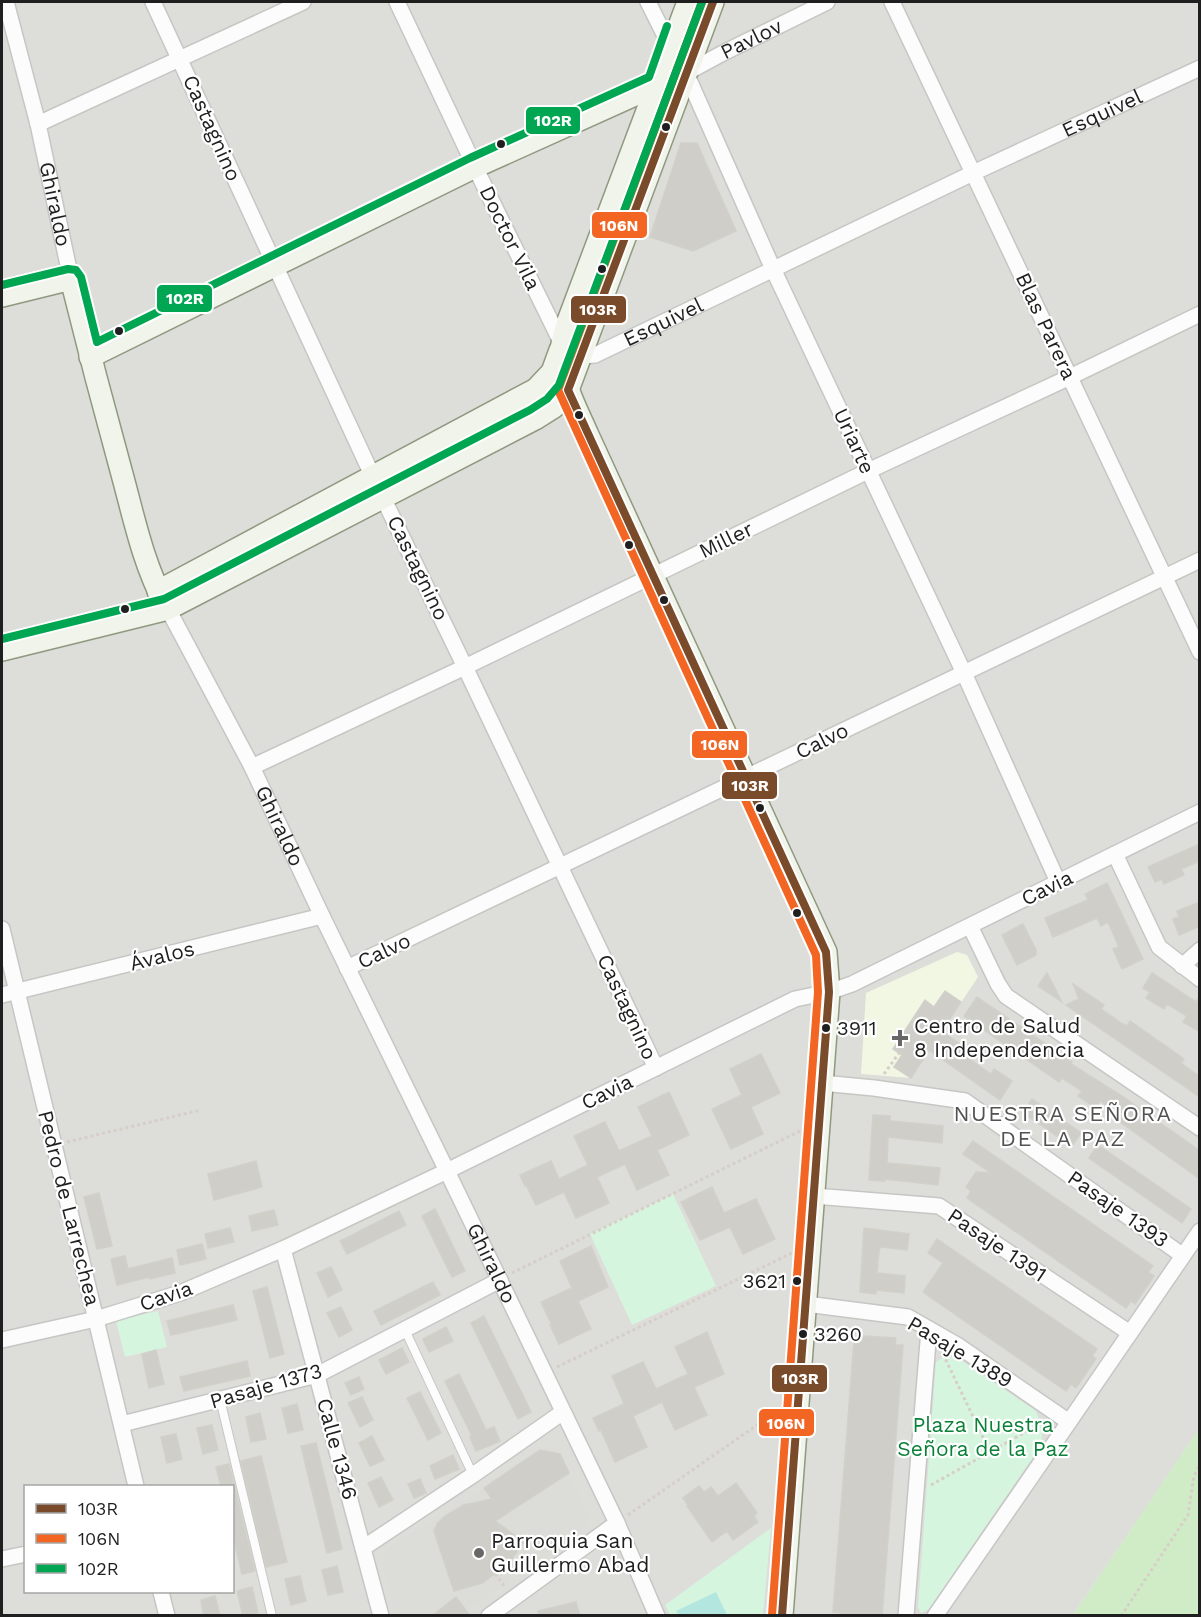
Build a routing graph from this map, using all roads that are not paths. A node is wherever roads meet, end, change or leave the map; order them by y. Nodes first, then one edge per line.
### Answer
1 (6, 2) edge
2 (153, 2) edge
3 (303, 2) edge
4 (397, 2) edge
5 (648, 2) edge
6 (688, 2) edge
7 (713, 2) edge
8 (827, 2) edge
9 (892, 2) edge
10 (671, 48) junction
11 (180, 58) junction
12 (1200, 68) edge
13 (686, 73) junction
14 (657, 85) junction
15 (38, 124) junction
16 (475, 167) junction
17 (973, 173) junction
18 (274, 266) junction
19 (773, 269) junction
20 (71, 279) junction
21 (2, 296) edge
22 (1200, 314) edge
23 (562, 344) junction
24 (581, 356) junction
25 (90, 357) junction
26 (1070, 376) junction
27 (568, 390) junction
28 (868, 471) junction
29 (373, 477) junction
30 (383, 496) junction
31 (1200, 560) edge
32 (654, 575) junction
33 (1164, 578) junction
34 (163, 600) junction
35 (2, 650) edge
36 (1200, 652) edge
37 (465, 667) junction
38 (964, 674) junction
39 (252, 767) junction
40 (746, 778) junction
41 (1200, 812) edge
42 (1115, 854) junction
43 (560, 867) junction
44 (1058, 882) junction
45 (322, 916) junction
46 (970, 926) junction
47 (2, 929) edge
48 (1200, 950) edge
49 (1182, 966) junction
50 (347, 968) junction
51 (1200, 979) edge
52 (829, 992) junction
53 (9, 993) edge
54 (656, 1068) junction
55 (822, 1083) junction
56 (1200, 1128) edge
57 (447, 1170) junction
58 (814, 1196) junction
59 (1200, 1231) edge
60 (283, 1249) junction
61 (1182, 1255) junction
62 (500, 1280) junction
63 (806, 1304) junction
64 (96, 1319) junction
65 (929, 1329) junction
66 (405, 1330) junction
67 (1130, 1333) junction
68 (2, 1340) edge
69 (317, 1375) junction
70 (220, 1399) junction
71 (563, 1412) junction
72 (1063, 1418) junction
73 (122, 1424) junction
74 (473, 1475) junction
75 (136, 1485) edge
76 (617, 1523) junction
77 (363, 1548) junction
78 (24, 1554) edge
79 (2, 1559) edge
80 (161, 1593) edge
81 (376, 1614) edge
82 (167, 1616) edge
83 (272, 1616) edge
84 (489, 1616) edge
85 (657, 1616) edge
86 (782, 1616) edge
87 (906, 1616) edge
88 (935, 1616) edge

1 - 15 street, Ghiraldo
2 - 11 street, Castagnino
3 - 11 street
4 - 16 street, Doctor Vila
5 - 10 street, Uriarte
6 - 10 street
7 - 13 street
8 - 13 street, Pavlov
9 - 17 street, Blas Parera
10 - 13 street, Uriarte
10 - 14 street
11 - 15 street
11 - 18 street, Castagnino
12 - 17 street, Esquivel
13 - 14 street, Pavlov
13 - 19 street, Uriarte
13 - 24 street
14 - 16 street, Pavlov
14 - 23 street
15 - 20 street, Ghiraldo
16 - 18 street, Pavlov
16 - 23 street, Doctor Vila
17 - 19 street, Esquivel
17 - 26 street, Blas Parera
18 - 25 street, Pavlov
18 - 29 street, Castagnino
19 - 24 street, Esquivel
19 - 28 street, Uriarte
20 - 21 street
20 - 25 street, Ghiraldo
22 - 26 street, Miller
23 - 24 street
23 - 27 street
23 - 29 street
24 - 27 street
25 - 34 street, Ghiraldo
26 - 28 street, Miller
26 - 33 street, Blas Parera
27 - 30 street
27 - 32 street
28 - 32 street, Miller
28 - 38 street, Uriarte
29 - 30 street, Castagnino
29 - 34 street
30 - 34 street
30 - 37 street, Castagnino
31 - 33 street, Calvo
32 - 37 street, Miller
32 - 40 street
33 - 36 street, Blas Parera
33 - 38 street, Calvo
34 - 35 street
34 - 39 street, Ghiraldo
37 - 39 street, Miller
37 - 43 street, Castagnino
38 - 40 street, Calvo
38 - 44 street, Uriarte
39 - 45 street, Ghiraldo
40 - 43 street, Calvo
40 - 52 street
41 - 42 street, Cavia
42 - 44 street, Cavia
42 - 49 street
43 - 50 street, Calvo
43 - 54 street, Castagnino
44 - 46 street, Cavia
45 - 50 street, Ghiraldo
45 - 53 street, Ávalos
46 - 52 street, Cavia
46 - 56 street
47 - 53 street, Pedro de Larrechea
48 - 49 street
49 - 51 street
50 - 57 street, Ghiraldo
52 - 54 street, Cavia
52 - 55 street
53 - 64 street, Pedro de Larrechea
54 - 57 street, Cavia
55 - 58 street
55 - 61 street, Pasaje 1393
57 - 60 street, Cavia
57 - 62 street, Ghiraldo
58 - 63 street
58 - 67 street, Pasaje 1391
59 - 61 street
60 - 64 street, Cavia
60 - 69 street, Calle 1346
61 - 67 street
62 - 66 street, Pasaje 1373
62 - 71 street, Ghiraldo
63 - 65 street, Pasaje 1389
63 - 86 street
64 - 68 street, Cavia
64 - 73 street, Pedro de Larrechea
65 - 72 street, Pasaje 1389
65 - 87 street
66 - 69 street, Pasaje 1373
66 - 74 lane
67 - 72 street
69 - 70 street, Pasaje 1373
69 - 77 street, Calle 1346
70 - 73 street, Pasaje 1373
70 - 83 lane
71 - 74 street
71 - 76 street, Ghiraldo
72 - 88 street
73 - 75 street, Pedro de Larrechea
74 - 77 street
76 - 84 street
76 - 85 street, Ghiraldo
77 - 81 street, Calle 1346
78 - 79 street
80 - 82 street

